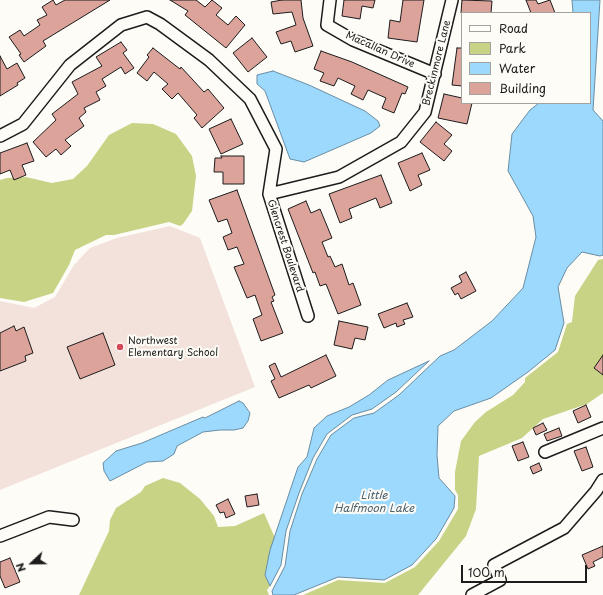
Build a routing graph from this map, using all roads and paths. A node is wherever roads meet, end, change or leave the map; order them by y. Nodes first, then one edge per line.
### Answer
1 (330, 0) edge
2 (452, 0) edge
3 (435, 74) junction
4 (0, 136) edge
5 (269, 194) junction
6 (308, 316) dead end
7 (603, 428) edge
8 (545, 452) dead end
9 (603, 480) edge
10 (73, 520) dead end
11 (0, 536) edge
12 (472, 595) edge

1 - 3 street, Macallan Drive
2 - 3 street, Breckinmore Lane
3 - 5 street, Breckinmore Lane
4 - 5 street, Glencrest Boulevard
5 - 6 street, Glencrest Boulevard
7 - 8 street
9 - 12 street
10 - 11 street

